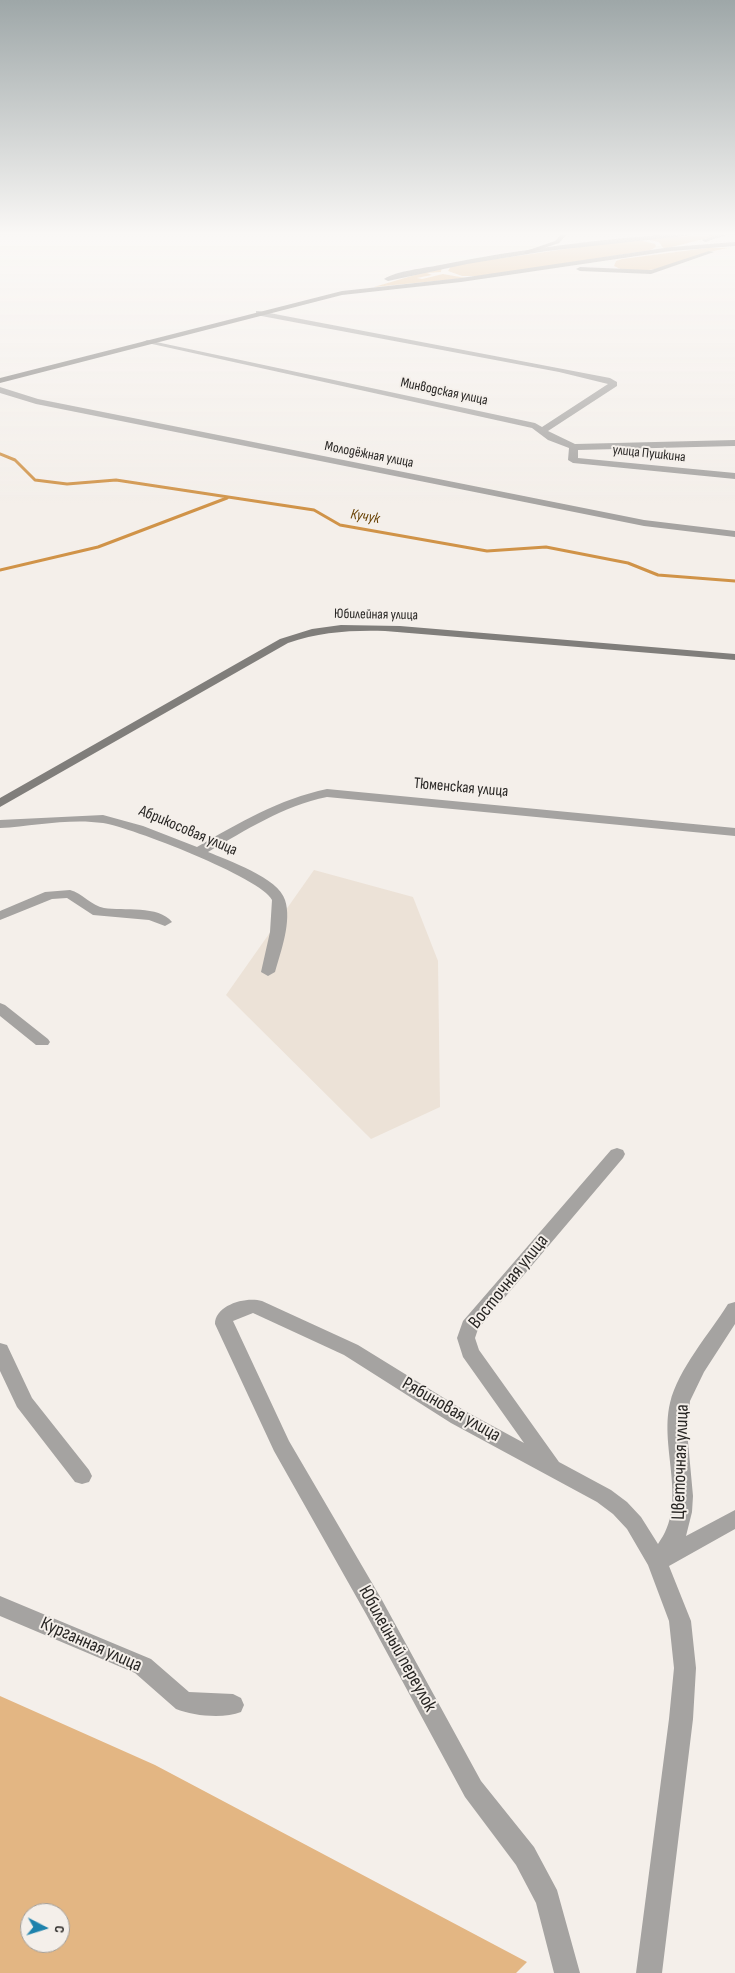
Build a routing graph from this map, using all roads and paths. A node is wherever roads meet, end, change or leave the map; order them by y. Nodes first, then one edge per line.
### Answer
1 (212, 325) edge
2 (322, 325) edge
3 (147, 342) junction
4 (0, 381) edge
5 (0, 390) edge
6 (542, 431) junction
7 (735, 443) edge
8 (574, 447) junction
9 (735, 476) edge
10 (735, 534) edge
11 (735, 657) edge
12 (0, 803) edge
13 (0, 824) edge
14 (735, 832) edge
15 (197, 852) junction
16 (0, 916) edge
17 (165, 922) dead end
18 (268, 972) dead end
19 (0, 1008) edge
20 (42, 1042) dead end
21 (617, 1154) dead end
22 (735, 1310) edge
23 (224, 1324) joint
24 (0, 1350) edge
25 (552, 1467) junction
26 (82, 1476) dead end
27 (735, 1519) edge
28 (657, 1562) junction
29 (0, 1606) edge
30 (233, 1705) dead end
31 (567, 1973) edge
32 (649, 1973) edge

1 - 3 main road
2 - 6 street
3 - 4 main road
3 - 6 street, Минводская улица
5 - 10 street, Молодёжная улица
6 - 8 street, Минводская улица
7 - 8 street, Минводская улица
8 - 9 street, улица Пушкина
11 - 12 main road, Юбилейная улица
13 - 15 street, Абрикосовая улица
14 - 15 street, Тюменская улица
15 - 18 street, Абрикосовая улица
16 - 17 street
19 - 20 street
21 - 25 street, Восточная улица
22 - 28 street, Цветочная улица
23 - 25 street, Рябиновая улица
23 - 31 street, Юбилейный переулок
24 - 26 street
25 - 28 street, Рябиновая улица
27 - 28 street
28 - 32 street, Рябиновая улица
29 - 30 street, Курганная улица

